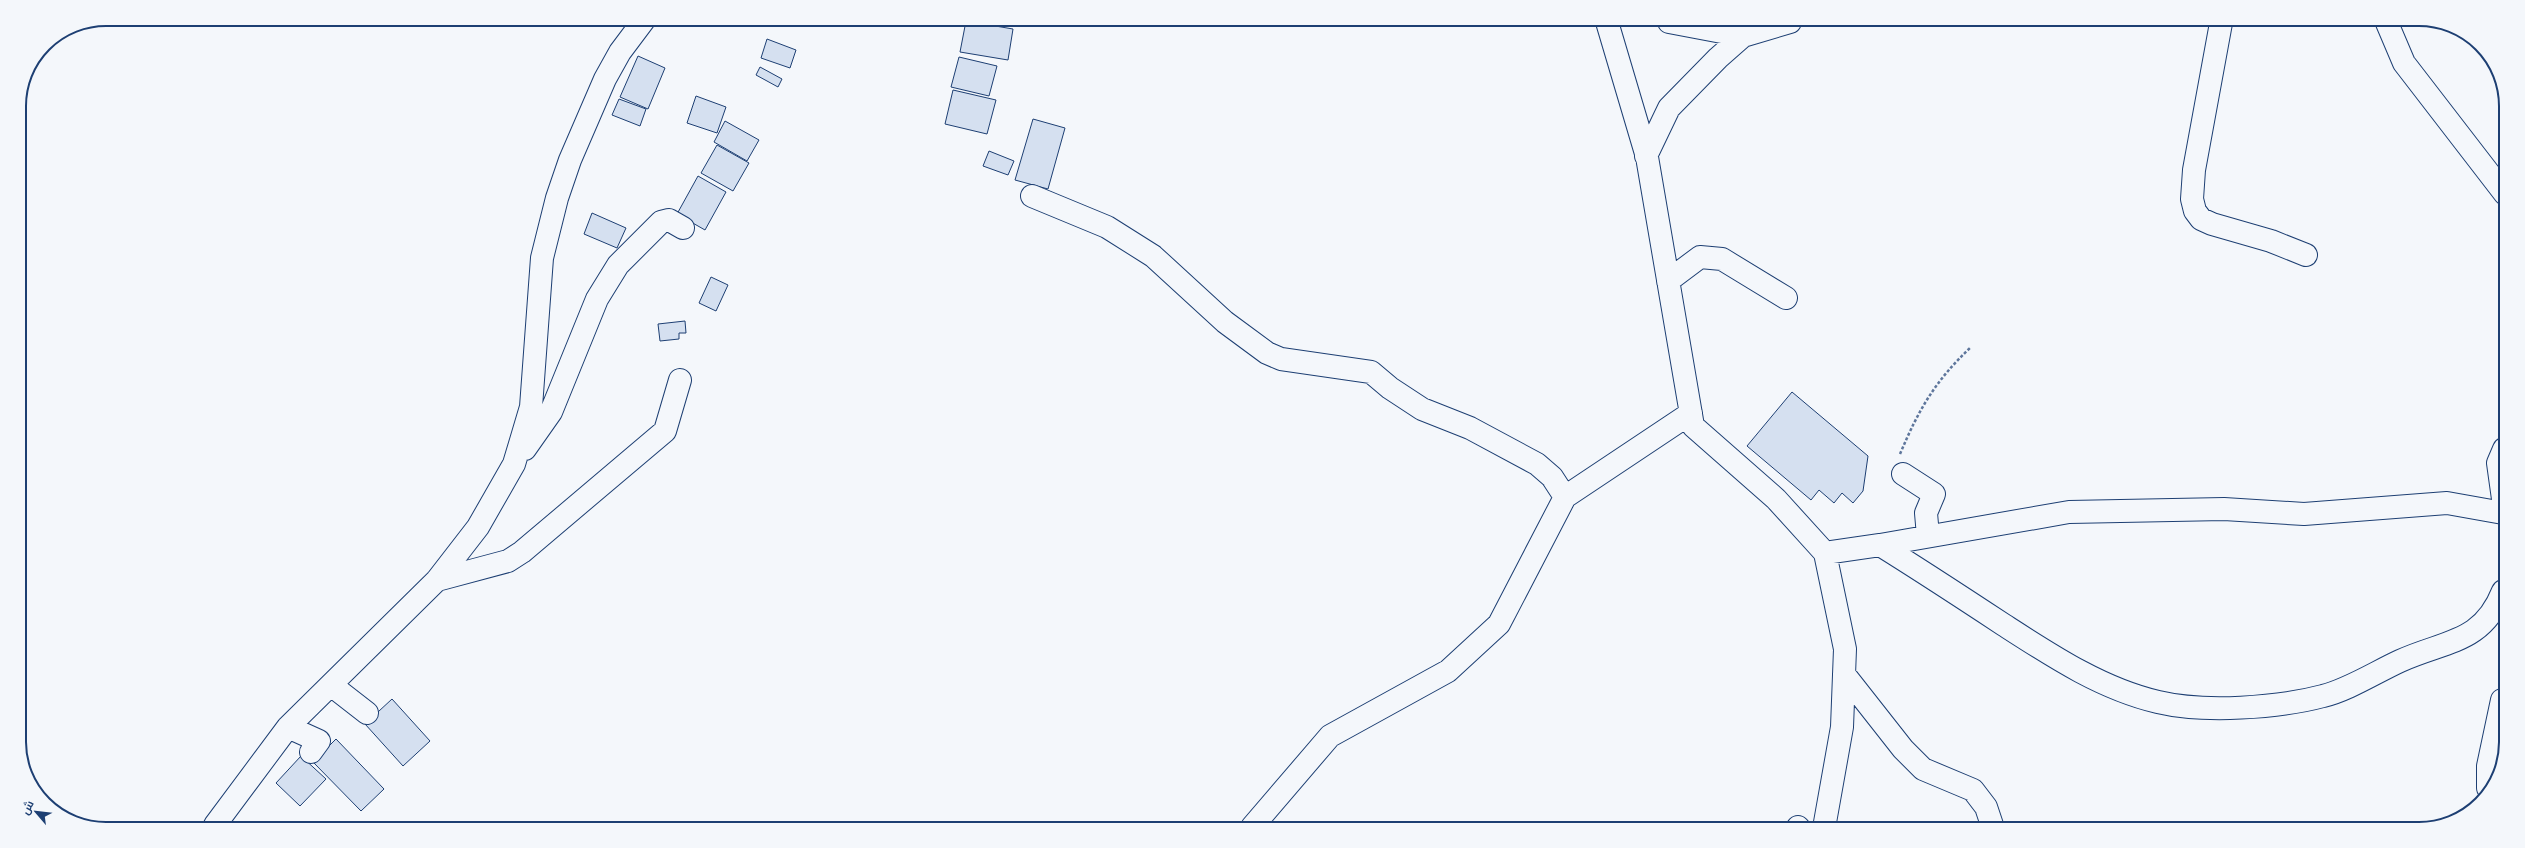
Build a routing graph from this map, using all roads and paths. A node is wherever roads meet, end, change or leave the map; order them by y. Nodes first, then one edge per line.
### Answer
1 (640, 26) edge
2 (1608, 26) edge
3 (1690, 26) edge
4 (1777, 26) edge
5 (2220, 26) edge
6 (2388, 26) edge
7 (1743, 36) junction
8 (1646, 156) junction
9 (2499, 186) edge
10 (1032, 196) dead end
11 (683, 228) dead end
12 (2306, 255) dead end
13 (1668, 281) junction
14 (1786, 298) dead end
15 (1971, 346) dead end
16 (680, 380) dead end
17 (1691, 413) junction
18 (514, 464) junction
19 (1903, 474) joint
20 (1565, 497) junction
21 (2499, 512) edge
22 (1928, 536) junction
23 (1880, 545) junction
24 (1825, 553) junction
25 (437, 580) junction
26 (2499, 609) edge
27 (1844, 674) junction
28 (331, 685) junction
29 (367, 713) dead end
30 (2499, 714) edge
31 (288, 727) junction
32 (311, 752) dead end
33 (2488, 782) edge
34 (223, 822) edge
35 (1256, 822) edge
36 (1825, 822) edge
37 (1991, 822) edge

1 - 18 street
2 - 8 street
3 - 7 street
4 - 7 street
5 - 12 street
6 - 9 street
7 - 8 street
8 - 13 street
10 - 20 street
11 - 18 street
13 - 14 street
13 - 17 street
15 - 19 path
16 - 25 street
17 - 20 street
17 - 24 street
18 - 25 street
19 - 22 street
20 - 35 street
21 - 22 street
22 - 23 street
23 - 24 street
23 - 26 street
24 - 27 street
25 - 28 street
27 - 36 street
27 - 37 street
28 - 29 street
28 - 31 street
30 - 33 street
31 - 32 street
31 - 34 street

